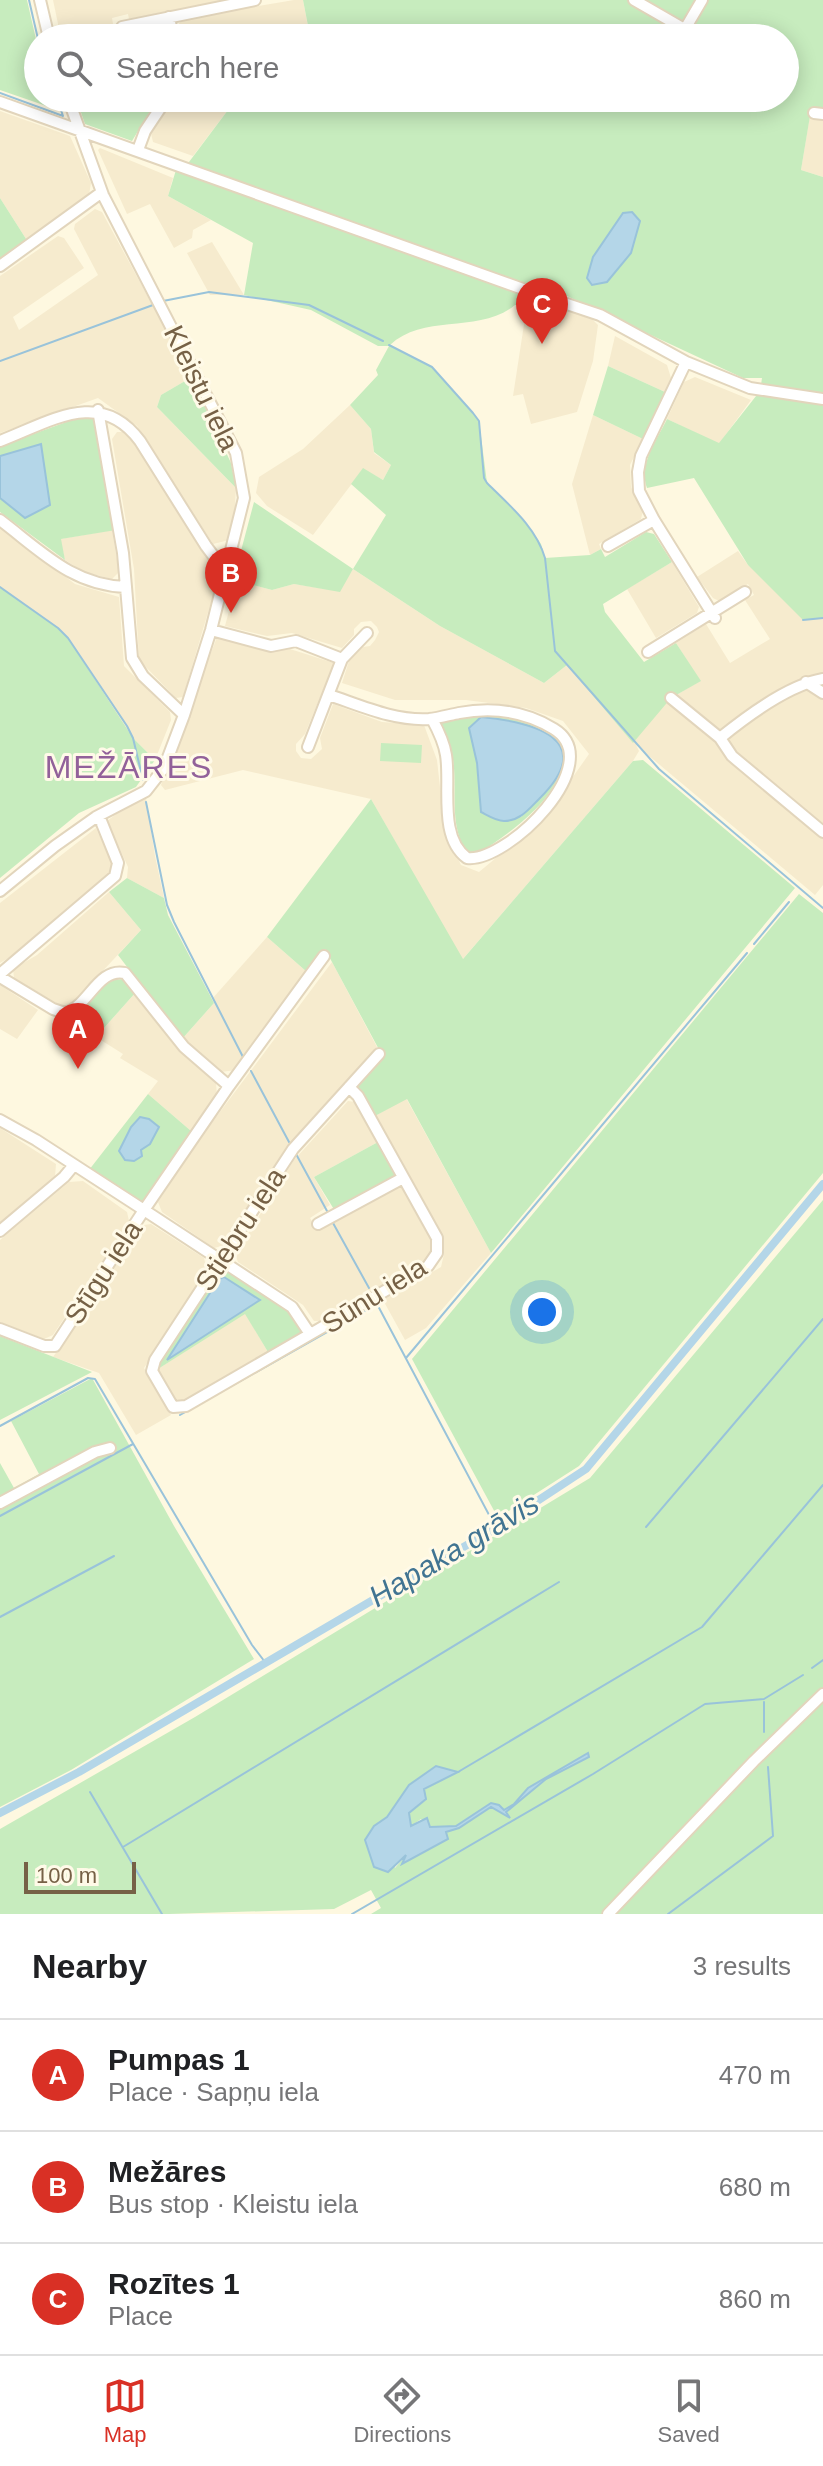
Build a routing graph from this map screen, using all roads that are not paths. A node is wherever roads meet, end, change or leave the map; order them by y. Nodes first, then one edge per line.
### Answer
1 (40, 0) edge
2 (255, 0) edge
3 (634, 0) edge
4 (702, 0) edge
5 (169, 17) junction
6 (46, 24) edge
7 (136, 24) edge
8 (170, 24) edge
9 (676, 24) edge
10 (688, 24) edge
11 (0, 102) edge
12 (24, 110) edge
13 (29, 112) edge
14 (73, 112) edge
15 (158, 112) edge
16 (79, 129) junction
17 (138, 150) junction
18 (102, 192) junction
19 (0, 266) edge
20 (686, 362) junction
21 (823, 399) edge
22 (98, 410) junction
23 (0, 441) edge
24 (0, 520) edge
25 (654, 520) junction
26 (608, 546) dead end
27 (226, 568) junction
28 (126, 587) junction
29 (745, 592) dead end
30 (713, 615) junction
31 (211, 630) junction
32 (367, 633) dead end
33 (648, 652) dead end
34 (342, 659) junction
35 (823, 679) edge
36 (806, 682) junction
37 (823, 693) edge
38 (329, 695) junction
39 (671, 698) dead end
40 (184, 715) junction
41 (432, 719) junction
42 (720, 738) junction
43 (308, 747) dead end
44 (96, 817) junction
45 (823, 832) edge
46 (0, 891) edge
47 (324, 956) dead end
48 (0, 976) edge
49 (379, 1054) dead end
50 (229, 1086) junction
51 (349, 1087) junction
52 (0, 1120) edge
53 (74, 1165) junction
54 (403, 1178) junction
55 (144, 1210) junction
56 (318, 1224) dead end
57 (0, 1231) edge
58 (220, 1260) junction
59 (0, 1329) edge
60 (310, 1334) junction
61 (186, 1406) joint
62 (110, 1448) dead end
63 (0, 1503) edge
64 (823, 1694) edge
65 (608, 1914) edge

1 - 6 street
2 - 5 street
3 - 9 street
4 - 10 street
5 - 7 street
5 - 8 street
11 - 12 street
13 - 16 street
14 - 16 street, Kleistu iela
15 - 17 street
16 - 17 street
16 - 18 street, Kleistu iela
17 - 20 street
18 - 19 street
18 - 27 street, Kleistu iela
20 - 21 street
20 - 25 street
22 - 23 street
22 - 27 street
22 - 28 street
24 - 28 street
25 - 26 street
25 - 30 street
27 - 31 street, Kleistu iela
28 - 40 street
29 - 30 street
30 - 33 street
31 - 34 street
31 - 40 street, Kleistu iela
32 - 34 street
34 - 38 street
35 - 36 street
36 - 37 street
36 - 42 street
38 - 41 street
38 - 43 street
39 - 42 street
40 - 44 street, Kleistu iela
41 - 41 street
42 - 45 street
44 - 46 street, Kleistu iela
44 - 48 street
47 - 50 street
48 - 50 street
49 - 51 street, Stiebru iela
50 - 55 street
51 - 54 street, Sūnu iela
51 - 58 street, Stiebru iela
52 - 53 street, Stīgu iela
53 - 55 street, Stīgu iela
53 - 57 street
54 - 56 street
54 - 60 street, Sūnu iela
55 - 58 street
55 - 59 street, Stīgu iela
58 - 60 street
58 - 61 street, Stiebru iela
60 - 61 street, Sūnu iela
62 - 63 street
64 - 65 street

